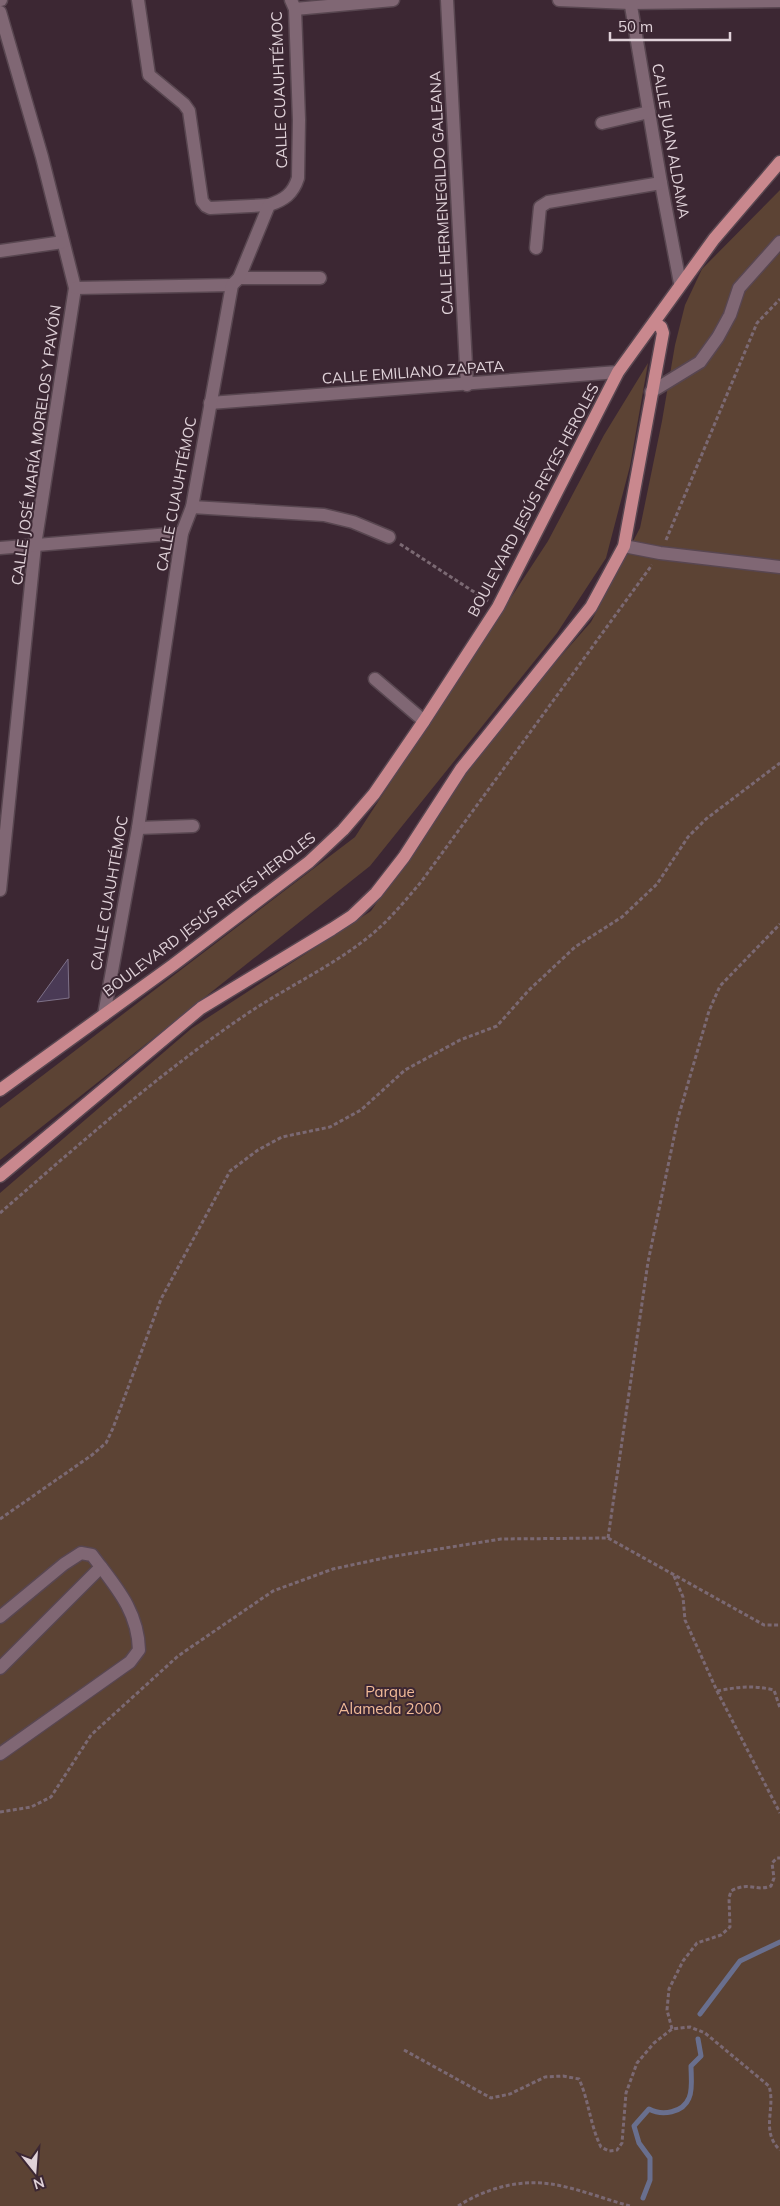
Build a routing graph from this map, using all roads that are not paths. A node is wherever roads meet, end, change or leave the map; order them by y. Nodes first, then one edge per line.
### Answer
1 (138, 0) edge
2 (394, 0) edge
3 (447, 0) edge
4 (559, 0) edge
5 (780, 1) edge
6 (630, 2) edge
7 (293, 4) edge
8 (0, 12) edge
9 (649, 112) junction
10 (602, 123) dead end
11 (780, 162) edge
12 (661, 183) junction
13 (269, 205) junction
14 (63, 242) junction
15 (780, 242) edge
16 (536, 248) dead end
17 (0, 251) edge
18 (320, 278) dead end
19 (236, 281) junction
20 (680, 284) junction
21 (75, 288) junction
22 (654, 323) junction
23 (618, 372) junction
24 (467, 385) junction
25 (651, 392) junction
26 (210, 403) junction
27 (192, 507) junction
28 (182, 533) junction
29 (389, 537) road end
30 (35, 545) junction
31 (624, 546) junction
32 (0, 548) edge
33 (780, 567) edge
34 (375, 679) dead end
35 (424, 721) junction
36 (193, 826) dead end
37 (138, 828) junction
38 (0, 890) edge
39 (104, 1015) junction
40 (0, 1090) edge
41 (0, 1176) edge
42 (101, 1567) junction
43 (0, 1617) edge
44 (0, 1668) edge
45 (0, 1754) edge

1 - 13 street
2 - 7 street
3 - 24 street, CALLE HERMENEGILDO GALEANA
4 - 6 street
5 - 6 street
6 - 9 street, CALLE JUAN ALDAMA
7 - 13 street, CALLE CUAUHTÉMOC
8 - 14 street, CALLE JOSÉ MARÍA MORELOS Y PAVÓN
9 - 10 street
9 - 12 street, CALLE JUAN ALDAMA
11 - 20 main road, BOULEVARD JESÚS REYES HEROLES
12 - 16 street
12 - 20 street, CALLE JUAN ALDAMA
13 - 19 street, CALLE CUAUHTÉMOC
14 - 17 street
14 - 21 street, CALLE JOSÉ MARÍA MORELOS Y PAVÓN
15 - 25 street
18 - 19 street
19 - 21 street
19 - 26 street, CALLE CUAUHTÉMOC
20 - 22 main road, BOULEVARD JESÚS REYES HEROLES
21 - 30 street, CALLE JOSÉ MARÍA MORELOS Y PAVÓN
22 - 23 main road, BOULEVARD JESÚS REYES HEROLES
22 - 25 main road
23 - 24 street, CALLE EMILIANO ZAPATA
23 - 35 main road, BOULEVARD JESÚS REYES HEROLES
24 - 26 street, CALLE EMILIANO ZAPATA
25 - 31 main road
26 - 27 street, CALLE CUAUHTÉMOC
27 - 28 street, CALLE CUAUHTÉMOC
27 - 29 street
28 - 30 street
28 - 37 street, CALLE CUAUHTÉMOC
30 - 32 street
30 - 38 street, CALLE JOSÉ MARÍA MORELOS Y PAVÓN
31 - 33 street
31 - 41 main road
34 - 35 street
35 - 39 main road, BOULEVARD JESÚS REYES HEROLES
36 - 37 street
37 - 39 street, CALLE CUAUHTÉMOC
39 - 40 main road, BOULEVARD JESÚS REYES HEROLES
42 - 43 street
42 - 44 street
42 - 45 street

